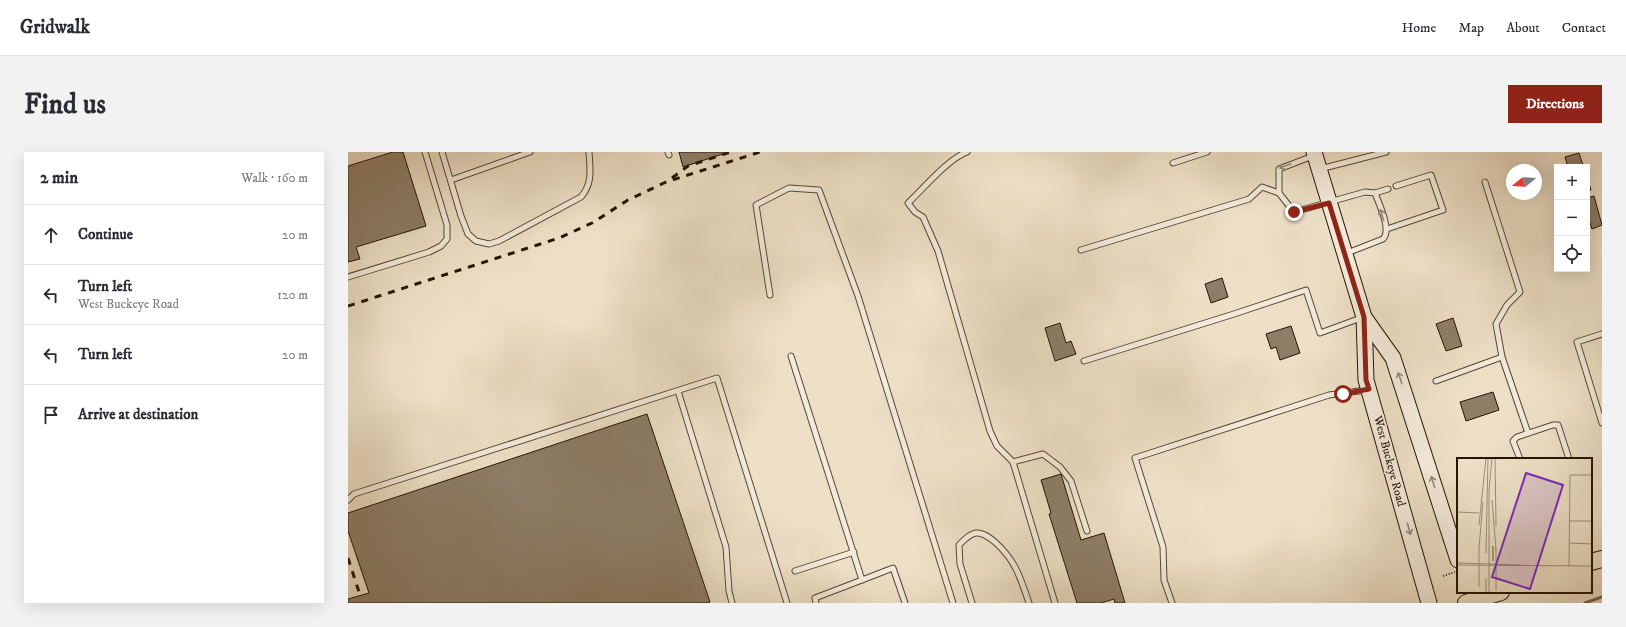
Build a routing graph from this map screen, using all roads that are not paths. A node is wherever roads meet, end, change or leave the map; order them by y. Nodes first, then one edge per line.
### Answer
1 (425, 152) edge
2 (442, 152) edge
3 (530, 152) edge
4 (589, 152) edge
5 (967, 152) edge
6 (1207, 152) edge
7 (1386, 152) edge
8 (1316, 159) edge
9 (1173, 163) dead end
10 (451, 180) junction
11 (1485, 182) dead end
12 (1396, 186) dead end
13 (1388, 189) dead end
14 (1279, 193) junction
15 (1375, 193) junction
16 (1329, 203) junction
17 (1387, 229) junction
18 (1081, 250) dead end
19 (1345, 253) junction
20 (348, 277) edge
21 (770, 294) dead end
22 (1364, 317) junction
23 (1602, 334) edge
24 (791, 356) dead end
25 (1502, 357) junction
26 (1084, 361) dead end
27 (1436, 382) dead end
28 (1369, 389) junction
29 (678, 391) junction
30 (1601, 417) edge
31 (1602, 423) edge
32 (1528, 433) junction
33 (1520, 458) edge
34 (1569, 458) edge
35 (1012, 462) junction
36 (348, 500) edge
37 (1087, 531) dead end
38 (854, 552) junction
39 (1602, 559) edge
40 (1592, 562) edge
41 (1456, 566) edge
42 (795, 571) dead end
43 (862, 580) junction
44 (1497, 593) edge
45 (1469, 600) edge
46 (732, 603) edge
47 (787, 603) edge
48 (816, 603) edge
49 (905, 603) edge
50 (953, 603) edge
51 (972, 603) edge
52 (1029, 603) edge
53 (1055, 603) edge
54 (1172, 603) edge
55 (1429, 603) edge

1 - 20 lane
2 - 10 lane
3 - 10 lane
4 - 10 lane
5 - 35 lane
6 - 9 lane
7 - 8 lane
8 -> 14 lane
8 - 16 main road, West Buckeye Road
11 - 25 lane
12 - 17 lane
13 - 15 lane
14 - 16 lane
14 - 18 lane
15 - 16 lane
17 -> 15 lane
16 - 19 main road, West Buckeye Road
17 - 19 lane
19 - 22 main road, West Buckeye Road
21 - 50 lane
22 - 26 lane
22 - 28 main road, West Buckeye Road
41 -> 22 main road, West Buckeye Road
23 - 30 lane
24 - 38 lane
25 - 27 lane
25 - 32 lane
28 - 54 lane
28 -> 55 main road, West Buckeye Road
29 - 36 lane
29 - 46 lane
29 - 47 lane
30 - 31 lane
32 - 33 lane
32 - 34 lane
35 - 37 lane
35 - 53 lane
38 - 42 lane
38 - 43 lane
39 - 40 main road
43 - 48 lane
43 - 49 lane
44 - 45 main road
51 - 52 lane

